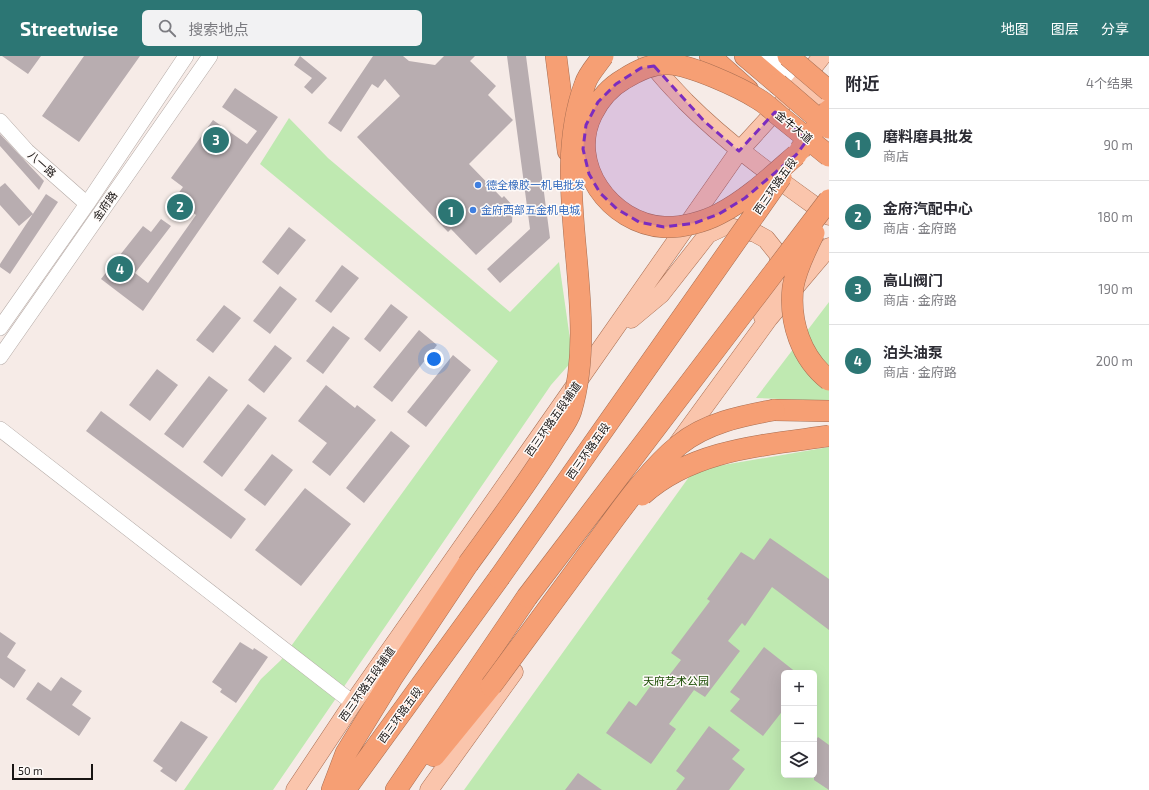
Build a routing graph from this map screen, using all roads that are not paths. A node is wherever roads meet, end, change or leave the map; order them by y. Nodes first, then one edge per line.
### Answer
1 (186, 56) edge
2 (210, 56) edge
3 (556, 56) edge
4 (603, 56) edge
5 (647, 56) edge
6 (710, 56) edge
7 (745, 56) edge
8 (767, 56) edge
9 (788, 56) edge
10 (822, 56) edge
11 (800, 84) junction
12 (829, 91) edge
13 (759, 99) junction
14 (829, 107) edge
15 (829, 110) edge
16 (0, 121) edge
17 (829, 128) edge
18 (739, 152) junction
19 (796, 155) junction
20 (829, 156) edge
21 (570, 170) junction
22 (829, 200) edge
23 (87, 204) junction
24 (829, 204) edge
25 (829, 216) edge
26 (829, 247) edge
27 (0, 328) edge
28 (615, 331) junction
29 (753, 340) junction
30 (0, 356) edge
31 (829, 380) edge
32 (829, 411) edge
33 (0, 429) edge
34 (829, 436) edge
35 (613, 520) junction
36 (353, 703) junction
37 (295, 790) edge
38 (332, 790) edge
39 (345, 790) edge
40 (397, 790) edge
41 (429, 790) edge

1 - 23 street, 金府路
2 - 30 street, 金府路
3 - 21 highway, bridge
4 - 21 highway, bridge
5 - 18 main road
6 - 13 highway, bridge
7 - 17 highway, 金牛大道, bridge
8 - 11 street
9 - 12 highway, bridge
10 - 11 main road, 西三环路五段辅道
11 - 14 main road
11 - 18 main road, 西三环路五段辅道
13 - 19 highway, bridge
13 - 20 highway, 金牛大道, bridge
15 - 19 highway, 西三环路五段, bridge
16 - 23 street, 八一路
18 - 25 main road
18 - 28 main road, 西三环路五段辅道
19 - 39 highway, 西三环路五段, bridge
21 - 38 highway, bridge
22 - 40 highway, bridge
23 - 27 street, 金府路
24 - 31 highway, bridge
26 - 29 main road
28 - 29 main road
28 - 36 main road, 西三环路五段辅道
29 - 41 main road
32 - 35 highway, bridge
33 - 36 street
34 - 35 highway, bridge
35 - 40 highway, bridge
36 - 37 main road, 西三环路五段辅道

